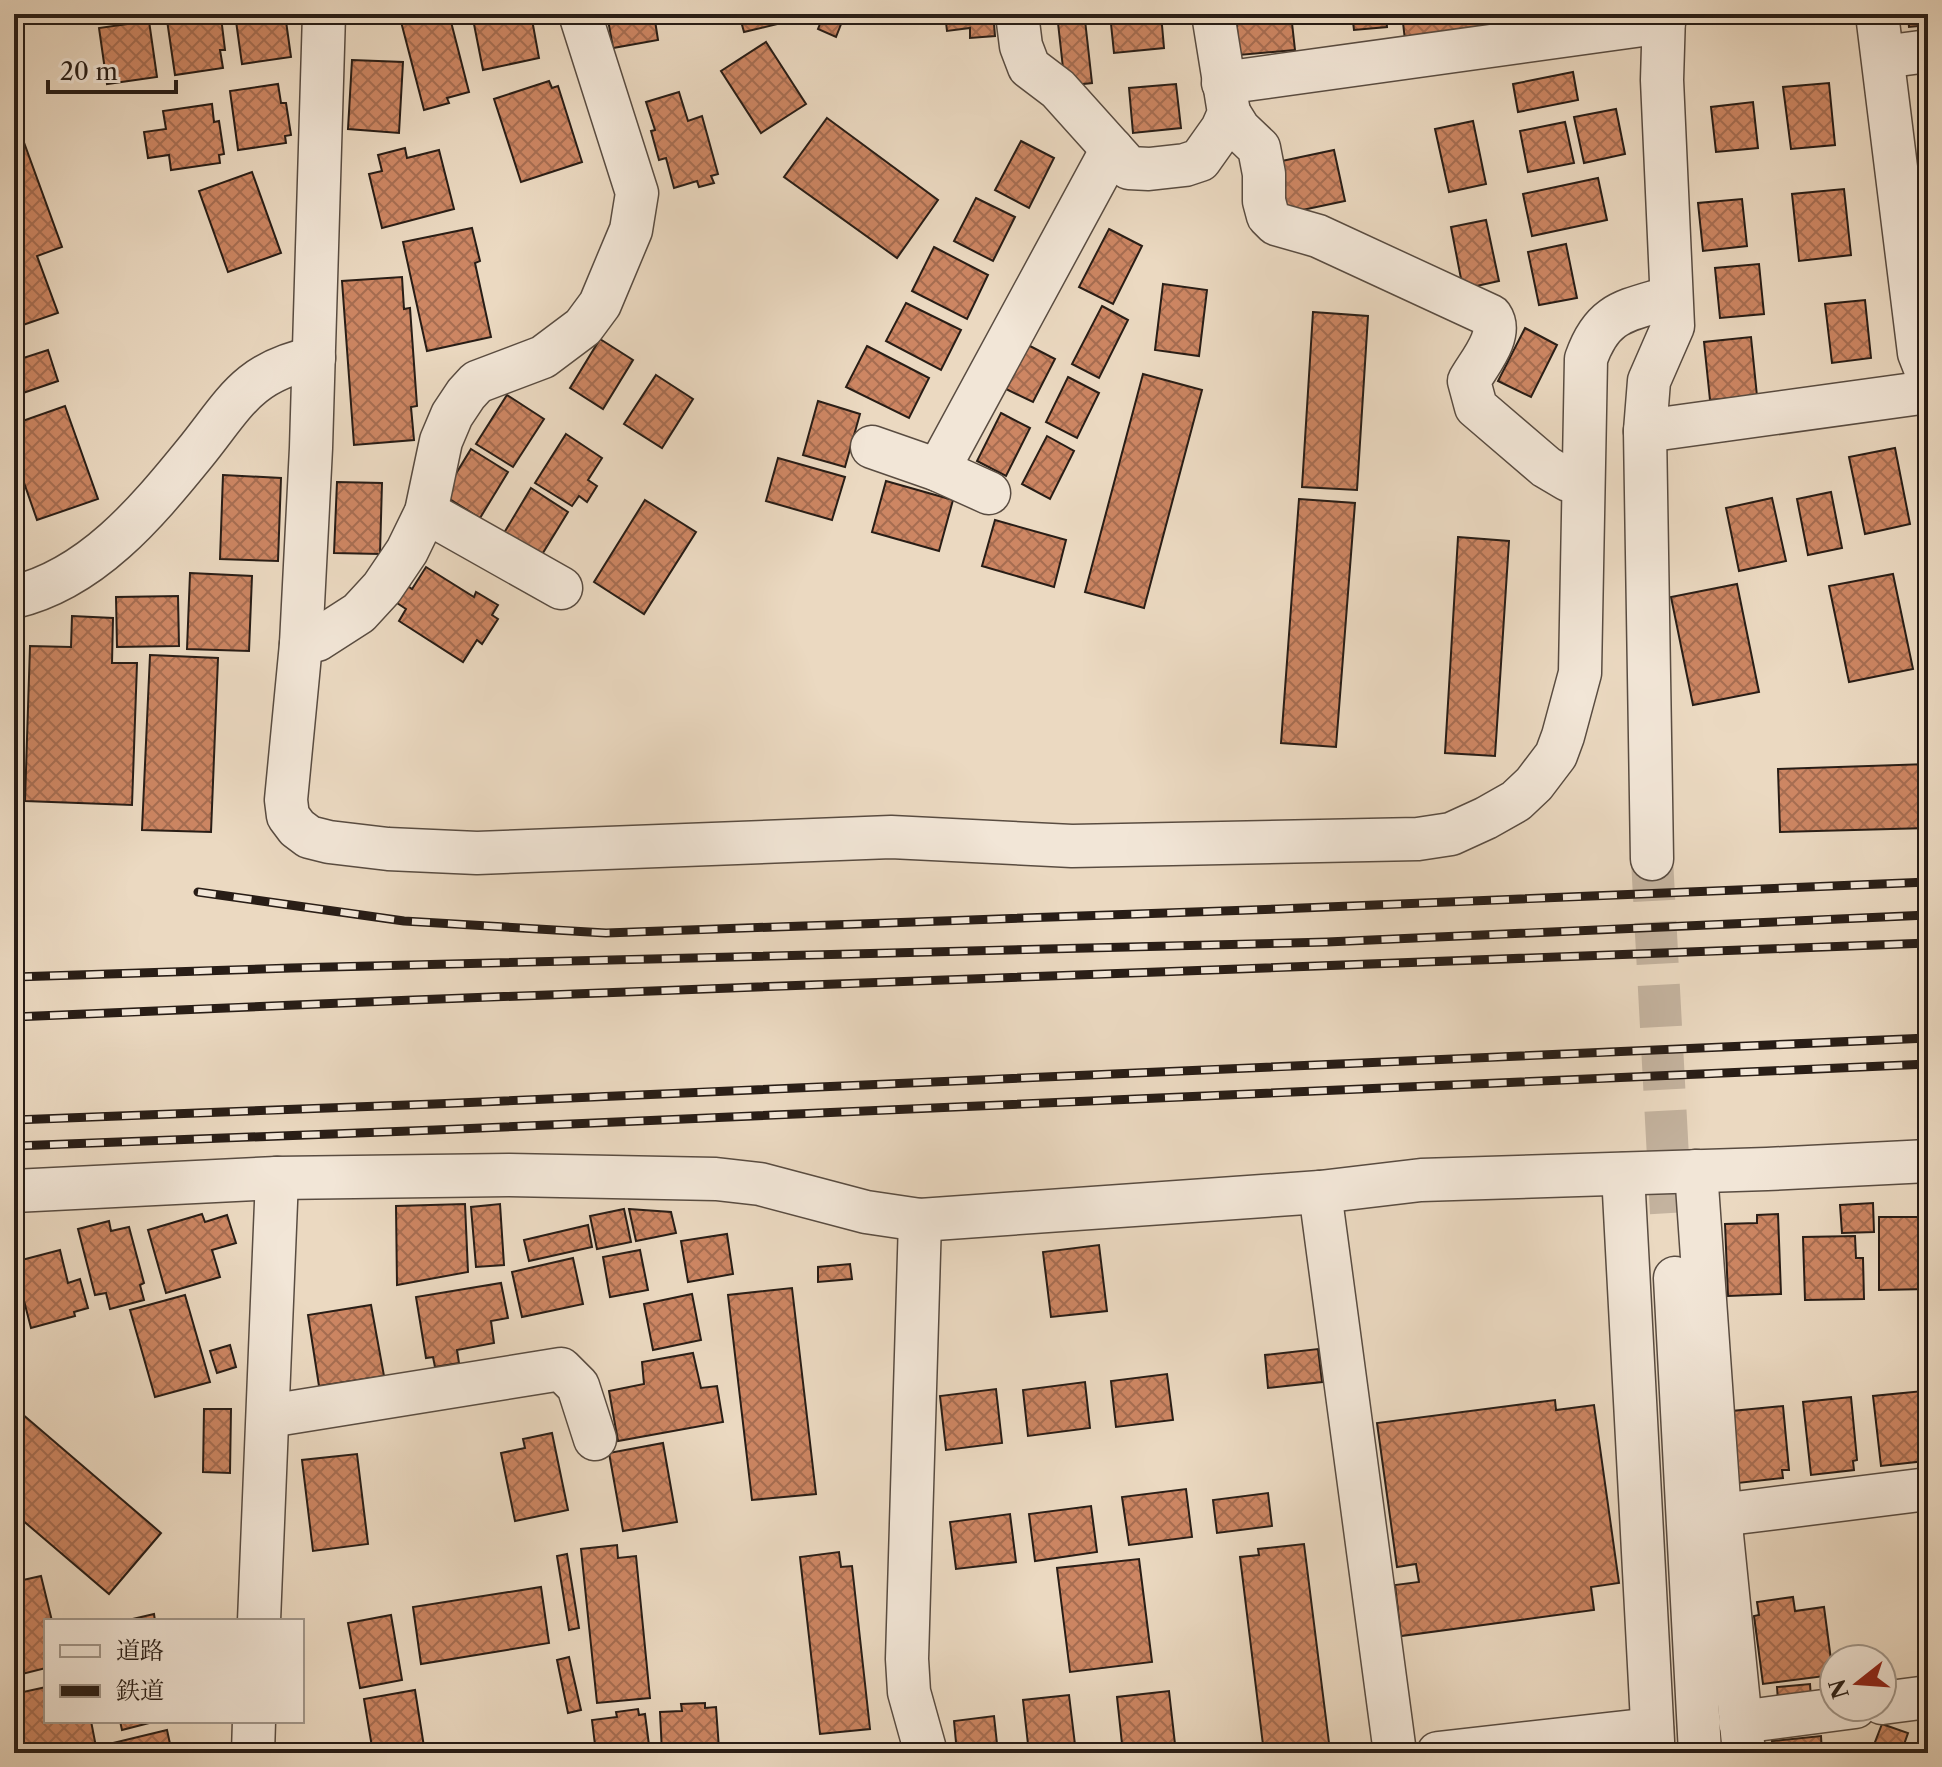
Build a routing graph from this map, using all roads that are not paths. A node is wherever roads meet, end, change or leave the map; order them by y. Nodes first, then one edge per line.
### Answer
1 (324, 14) edge
2 (580, 14) edge
3 (1017, 14) edge
4 (1213, 14) edge
5 (1877, 14) edge
6 (1664, 18) edge
7 (1928, 51) edge
8 (1883, 57) junction
9 (1226, 98) junction
10 (1112, 149) junction
11 (1671, 297) junction
12 (314, 358) junction
13 (1928, 376) edge
14 (1928, 392) edge
15 (1645, 431) junction
16 (872, 447) dead end
17 (938, 470) junction
18 (1583, 483) junction
19 (989, 493) dead end
20 (426, 512) junction
21 (561, 588) dead end
22 (14, 597) edge
23 (301, 644) junction
24 (1652, 859) tunnel mouth
25 (1928, 1161) edge
26 (1696, 1171) junction
27 (1623, 1174) junction
28 (277, 1178) junction
29 (14, 1191) edge
30 (1320, 1192) junction
31 (1671, 1213) tunnel mouth
32 (920, 1220) junction
33 (269, 1416) junction
34 (595, 1439) dead end
35 (1928, 1489) edge
36 (1720, 1515) junction
37 (259, 1619) edge
38 (1928, 1697) edge
39 (1898, 1701) edge
40 (1818, 1717) edge
41 (254, 1723) edge
42 (1742, 1738) edge
43 (1648, 1741) edge
44 (1700, 1742) edge
45 (253, 1753) edge
46 (926, 1753) edge
47 (1395, 1753) edge
48 (1438, 1753) edge

1 - 12 street
2 - 20 street
3 - 10 street
4 - 9 street
5 - 8 street
6 - 9 street
6 - 11 street
7 - 8 street
8 - 13 street
9 - 10 street
9 - 18 street
10 - 17 street
11 - 15 street
11 - 18 street
12 - 22 street
12 - 23 street
14 - 15 street
15 - 24 street
16 - 17 street
17 - 19 street
18 - 23 street
20 - 21 street
20 - 23 street
25 - 26 street
26 - 27 street
26 - 36 street
27 - 30 street
27 - 43 street
28 - 29 street
28 - 32 street
28 - 33 street
30 - 32 street
30 - 47 street
31 - 44 street
32 - 46 street
33 - 34 street
33 - 37 street
35 - 36 street
36 - 42 street
38 - 39 street
40 - 42 street
41 - 45 street
43 - 44 street
43 - 48 street

